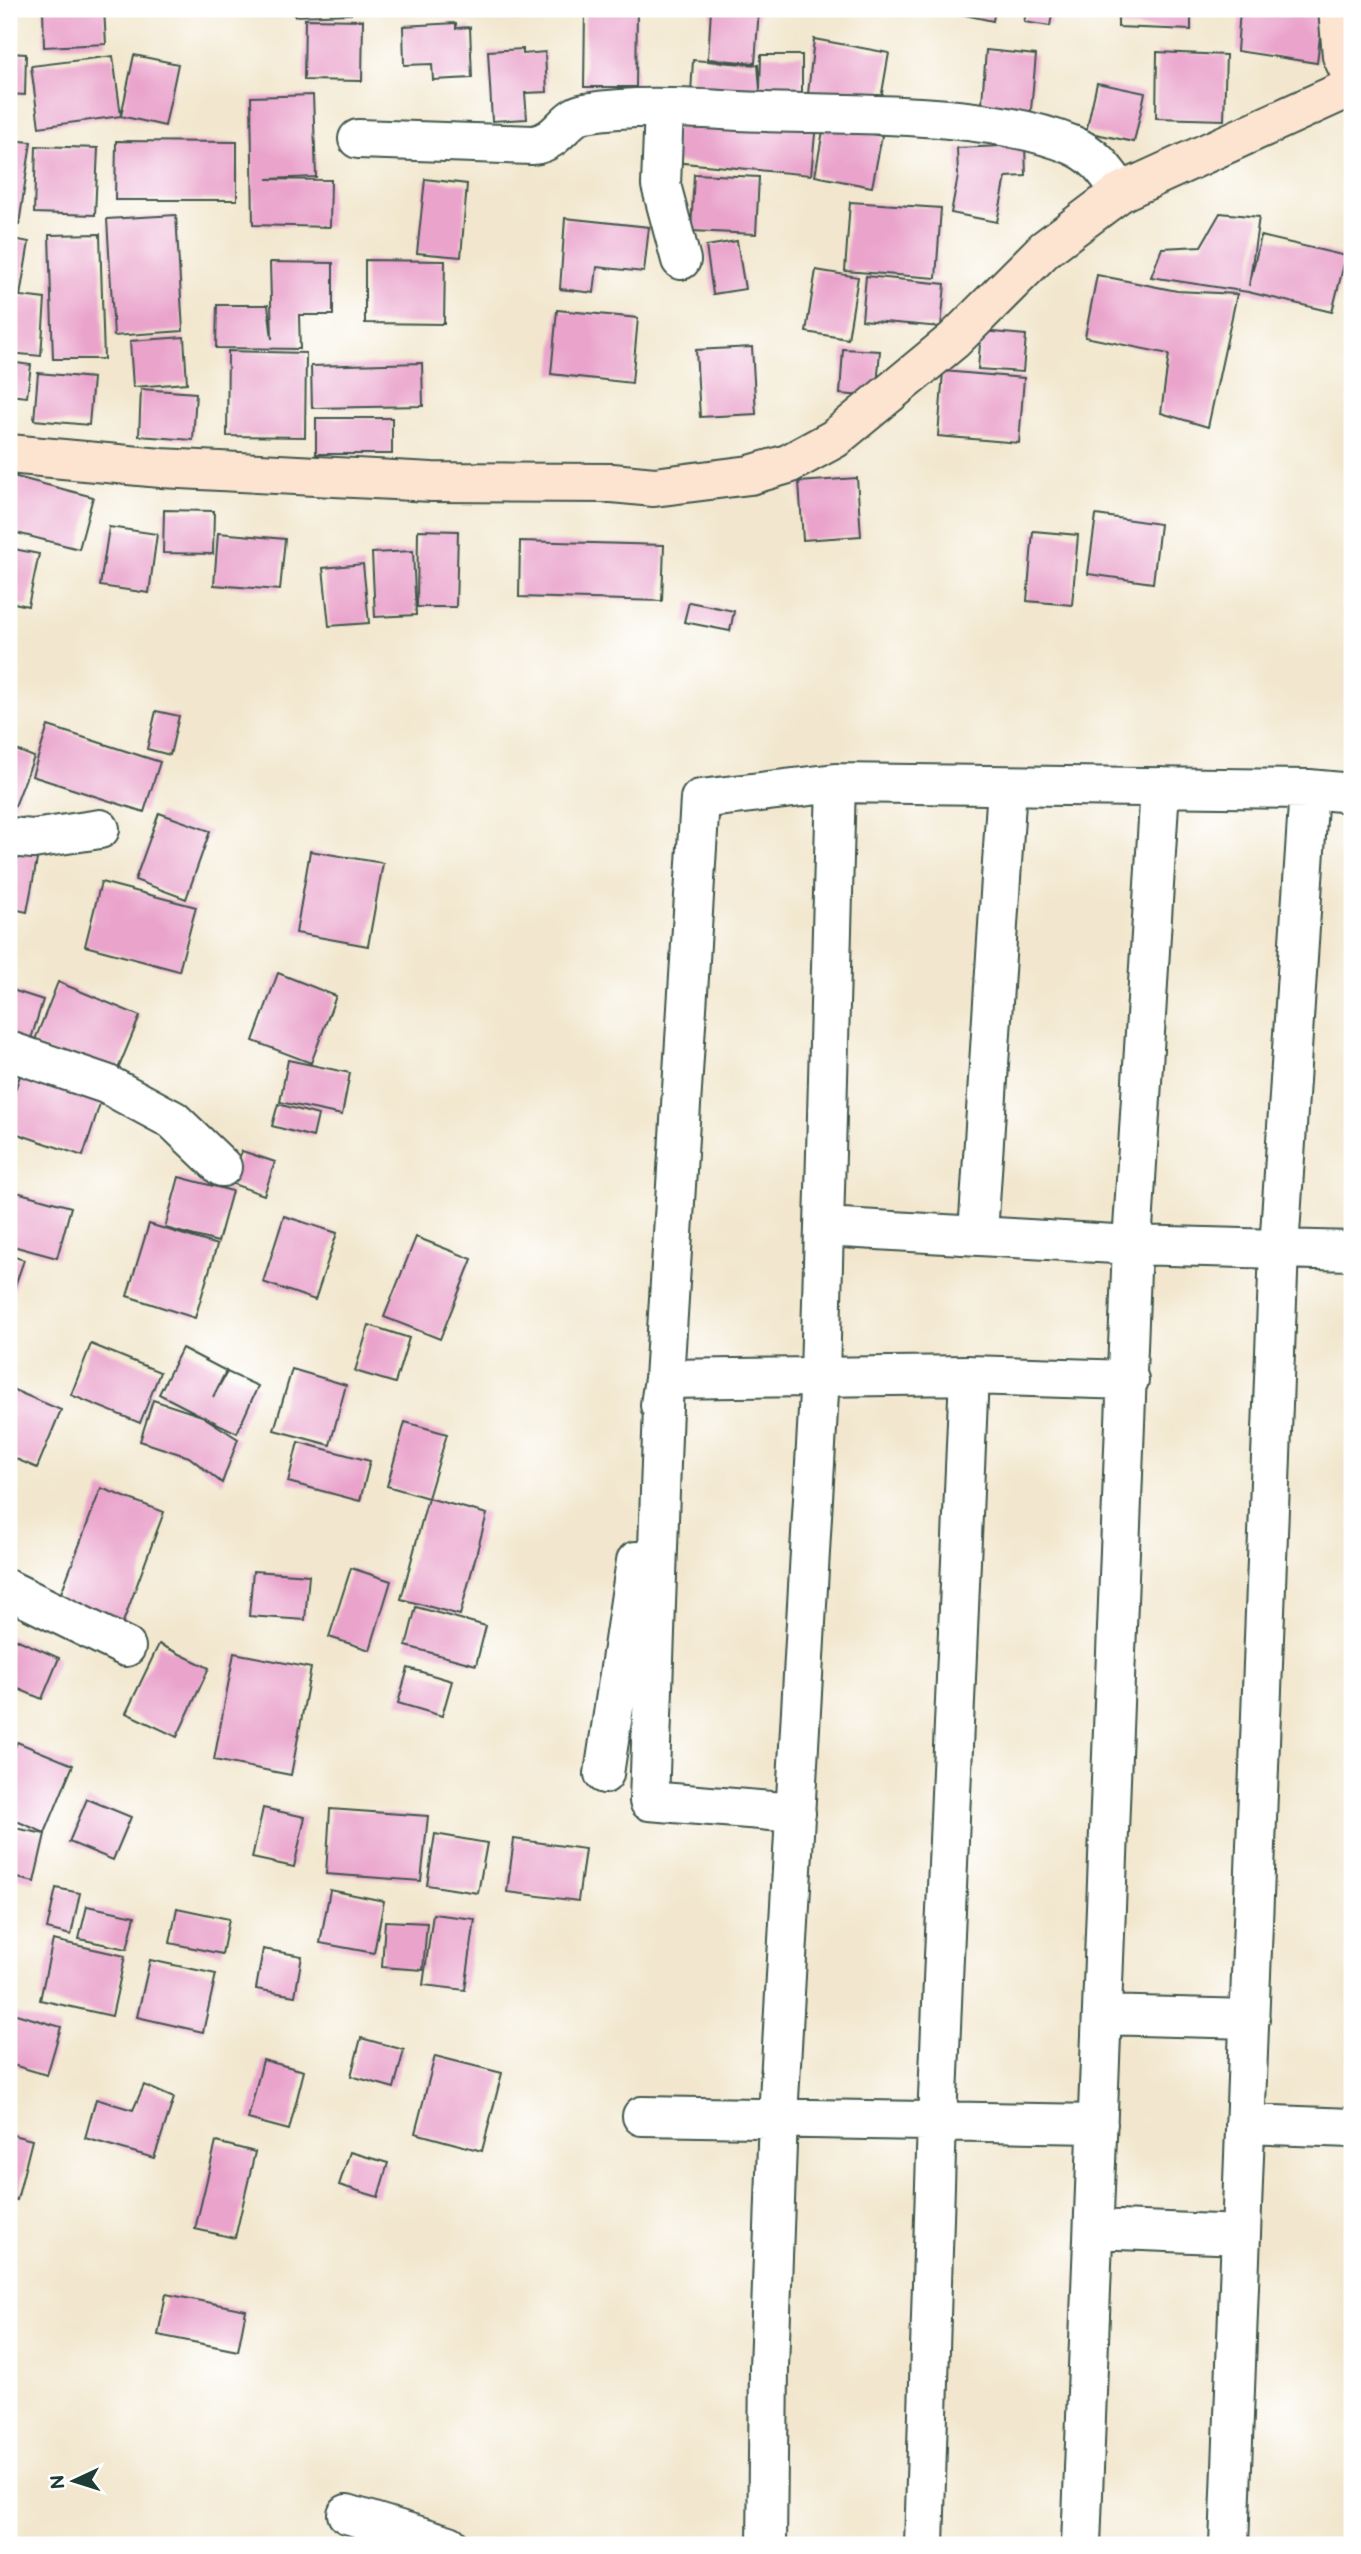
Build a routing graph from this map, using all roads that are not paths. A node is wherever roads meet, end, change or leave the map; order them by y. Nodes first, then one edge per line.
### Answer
1 (1338, 9) edge
2 (1352, 76) edge
3 (1352, 87) edge
4 (664, 108) junction
5 (358, 139) dead end
6 (1121, 192) junction
7 (681, 261) dead end
8 (9, 454) edge
9 (836, 783) junction
10 (1007, 786) junction
11 (1160, 787) junction
12 (1309, 789) junction
13 (1352, 793) edge
14 (100, 829) dead end
15 (9, 837) edge
16 (9, 1051) edge
17 (222, 1167) dead end
18 (825, 1227) junction
19 (978, 1234) junction
20 (1132, 1245) junction
21 (1279, 1249) junction
22 (1352, 1251) edge
23 (821, 1375) junction
24 (969, 1375) junction
25 (664, 1380) junction
26 (1129, 1380) junction
27 (9, 1590) edge
28 (126, 1647) dead end
29 (604, 1774) dead end
30 (796, 1812) junction
31 (1102, 2015) junction
32 (1250, 2019) junction
33 (642, 2116) dead end
34 (778, 2117) junction
35 (937, 2120) junction
36 (1098, 2124) junction
37 (1245, 2124) junction
38 (1352, 2128) edge
39 (1094, 2229) junction
40 (1241, 2235) junction
41 (348, 2514) dead end
42 (449, 2545) edge
43 (767, 2545) edge
44 (923, 2545) edge
45 (1081, 2545) edge
46 (1229, 2545) edge

1 - 2 street
3 - 6 street
4 - 5 street
4 - 6 street
4 - 7 street
6 - 8 street
9 - 10 street
9 - 18 street
9 - 25 street
10 - 11 street
10 - 19 street
11 - 12 street
11 - 20 street
12 - 13 street
12 - 21 street
14 - 15 street
16 - 17 street
18 - 19 street
18 - 23 street
19 - 20 street
20 - 21 street
20 - 26 street
21 - 22 street
21 - 32 street
23 - 24 street
23 - 25 street
23 - 30 street
24 - 26 street
24 - 35 street
25 - 29 street
25 - 30 street
26 - 31 street
27 - 28 street
30 - 34 street
31 - 32 street
31 - 36 street
32 - 37 street
33 - 34 street
34 - 35 street
34 - 43 street
35 - 36 street
35 - 44 street
36 - 39 street
37 - 38 street
37 - 40 street
39 - 40 street
39 - 45 street
40 - 46 street
41 - 42 street

